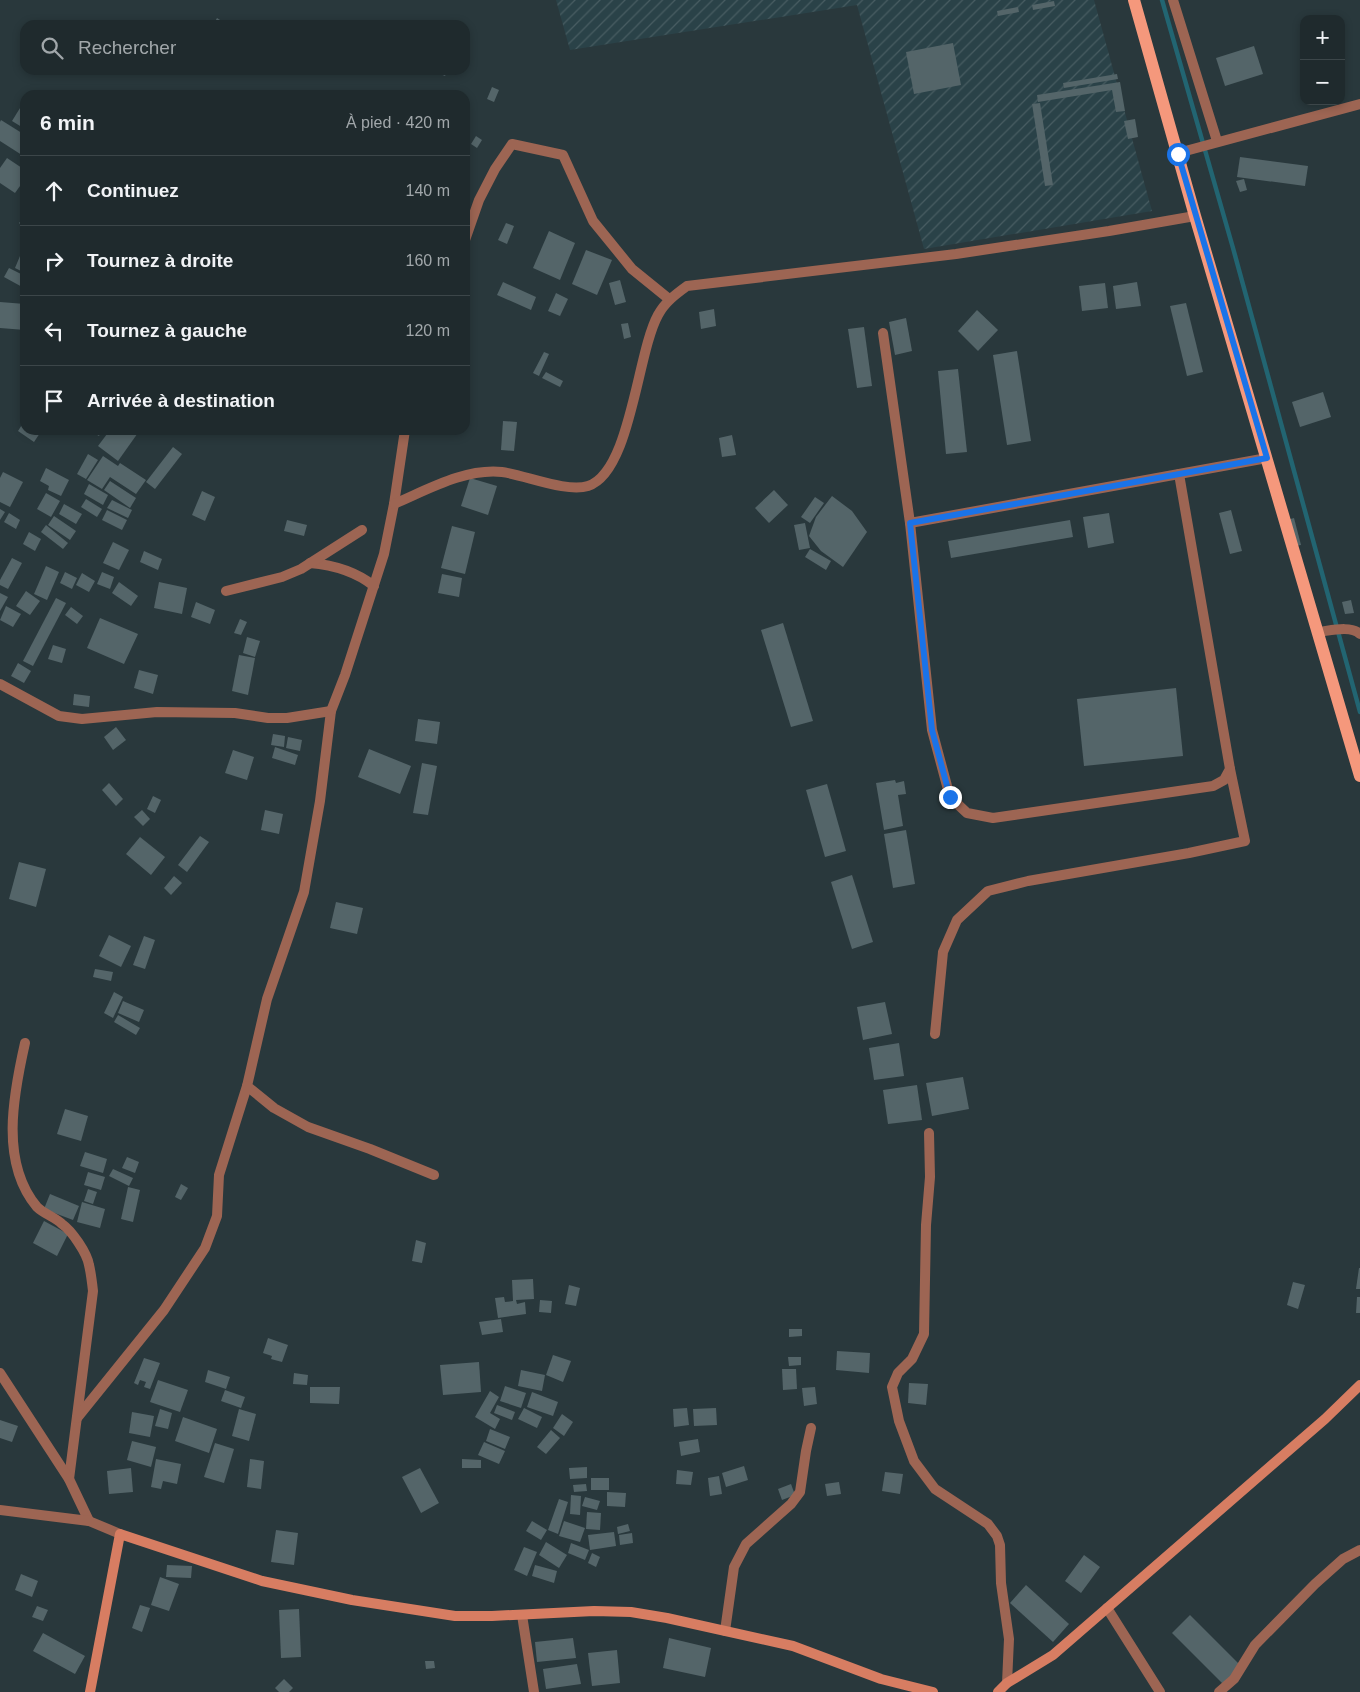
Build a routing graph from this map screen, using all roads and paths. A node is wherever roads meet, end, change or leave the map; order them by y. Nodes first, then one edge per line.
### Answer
1 (1134, 0) edge
2 (1173, 0) edge
3 (1360, 104) edge
4 (1217, 142) junction
5 (1178, 154) junction
6 (1195, 216) junction
7 (470, 226) edge
8 (669, 299) junction
9 (883, 333) dead end
10 (404, 435) edge
11 (1267, 458) junction
12 (1179, 474) junction
13 (394, 504) junction
14 (910, 523) junction
15 (362, 530) dead end
16 (310, 563) junction
17 (374, 586) junction
18 (226, 591) dead end
19 (1317, 632) junction
20 (1360, 634) edge
21 (0, 684) edge
22 (331, 711) junction
23 (1230, 769) junction
24 (1360, 776) edge
25 (936, 1034) dead end
26 (25, 1043) dead end
27 (248, 1086) junction
28 (929, 1133) dead end
29 (434, 1176) dead end
30 (0, 1373) edge
31 (1360, 1386) edge
32 (76, 1419) junction
33 (811, 1428) dead end
34 (68, 1479) junction
35 (0, 1510) edge
36 (89, 1521) junction
37 (120, 1534) junction
38 (1360, 1550) edge
39 (1106, 1608) junction
40 (522, 1615) junction
41 (724, 1631) junction
42 (1007, 1683) junction
43 (90, 1692) edge
44 (534, 1692) edge
45 (933, 1692) edge
46 (998, 1692) edge
47 (1160, 1692) edge
48 (1219, 1692) edge

1 - 5 main road
2 - 4 street
3 - 4 street
4 - 5 street
5 - 6 main road
6 - 8 street
6 - 11 main road
7 - 8 street
8 - 13 street
9 - 14 street
10 - 13 street
11 - 12 street
11 - 19 main road
12 - 14 street
12 - 23 street
13 - 17 street
14 - 23 street
15 - 16 street
16 - 17 street
16 - 18 street
17 - 22 street
19 - 20 street
19 - 24 main road
21 - 22 street
22 - 27 street
23 - 25 street
26 - 32 street
27 - 29 street
27 - 32 street
28 - 42 street
30 - 34 street
31 - 39 street
32 - 34 street
33 - 41 street
34 - 36 street
35 - 36 street
36 - 37 street
37 - 40 street
37 - 43 street
38 - 48 street
39 - 42 street
39 - 47 street
40 - 41 street
40 - 44 street
41 - 45 street
42 - 46 street

